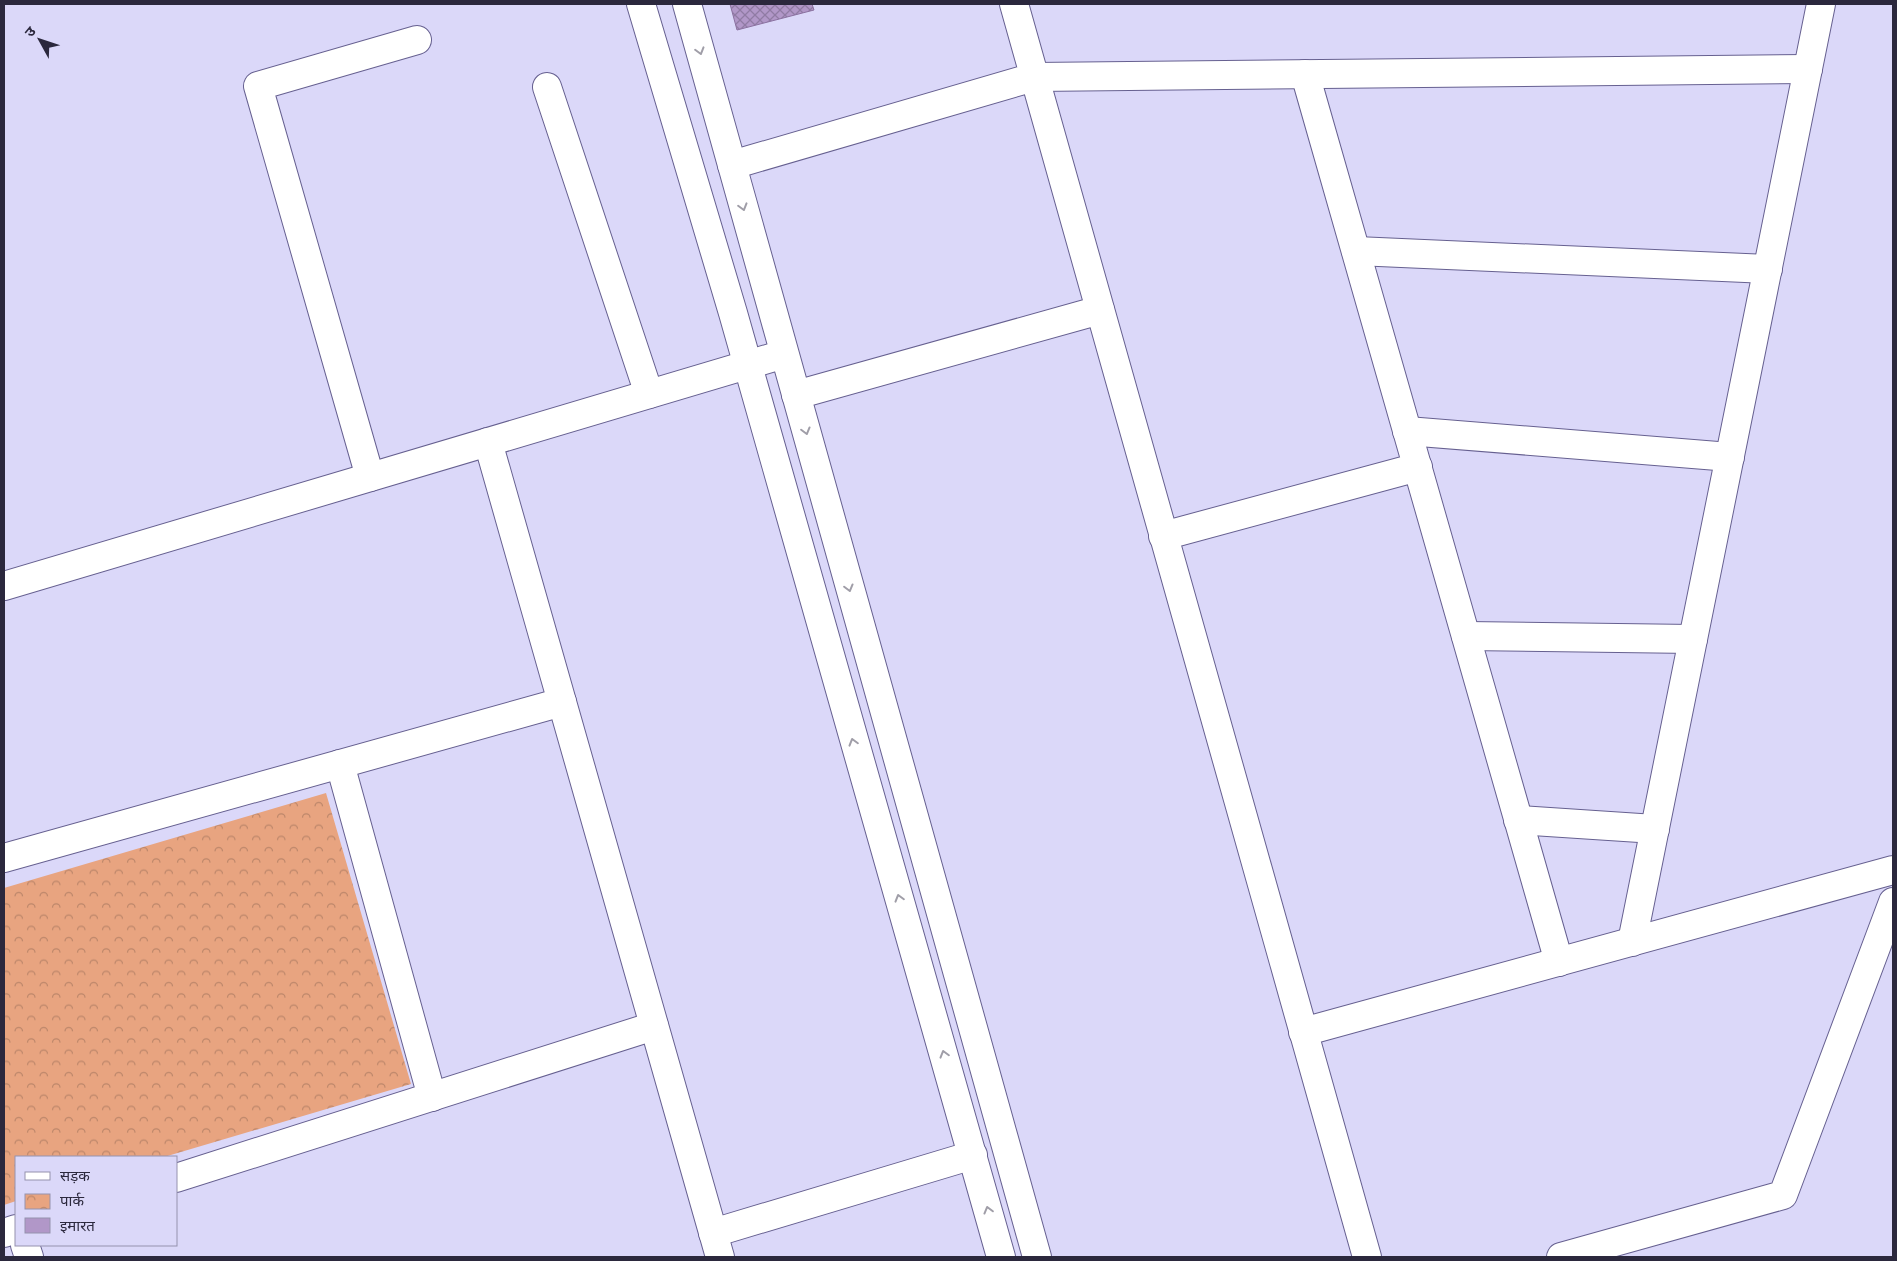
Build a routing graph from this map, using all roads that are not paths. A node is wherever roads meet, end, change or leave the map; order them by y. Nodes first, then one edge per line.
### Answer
1 (642, 4) edge
2 (687, 4) edge
3 (1014, 4) edge
4 (1821, 4) edge
5 (417, 40) dead end
6 (1808, 69) junction
7 (1305, 74) junction
8 (1034, 77) junction
9 (547, 87) dead end
10 (732, 165) junction
11 (1356, 252) junction
12 (1768, 269) junction
13 (1100, 310) junction
14 (784, 354) junction
15 (748, 365) junction
16 (649, 394) junction
17 (796, 395) junction
18 (1407, 430) junction
19 (488, 442) junction
20 (1730, 457) junction
21 (1418, 467) junction
22 (370, 478) junction
23 (1163, 536) junction
24 (4, 586) edge
25 (1466, 636) junction
26 (1693, 639) junction
27 (562, 702) junction
28 (340, 764) junction
29 (1518, 820) junction
30 (1655, 829) junction
31 (4, 858) edge
32 (1893, 870) edge
33 (1893, 902) edge
34 (1632, 942) junction
35 (1559, 962) junction
36 (654, 1026) junction
37 (1303, 1032) junction
38 (432, 1097) junction
39 (973, 1155) junction
40 (178, 1177) edge
41 (717, 1245) edge
42 (1626, 1249) edge
43 (1001, 1257) edge
44 (1037, 1257) edge
45 (1367, 1257) edge
46 (1561, 1257) edge

1 - 15 street
2 -> 10 street
3 - 8 street
4 - 6 street
5 - 22 street
6 - 7 street
6 - 12 street
7 - 8 street
7 - 11 street
8 - 10 street
8 - 13 street
9 - 16 street
10 -> 14 street
11 - 12 street
11 - 18 street
12 - 20 street
13 - 17 street
13 - 23 street
14 - 15 street
14 - 17 street
15 - 16 street
39 -> 15 street
16 - 19 street
17 -> 44 street
18 - 20 street
18 - 21 street
19 - 22 street
19 - 27 street
20 - 26 street
21 - 23 street
21 - 25 street
22 - 24 street
23 - 37 street
25 - 26 street
25 - 29 street
26 - 30 street
27 - 28 street
27 - 36 street
28 - 31 street
28 - 38 street
29 - 30 street
29 - 35 street
30 - 34 street
32 - 34 street
33 - 42 street
34 - 35 street
35 - 37 street
36 - 38 street
36 - 41 street
37 - 45 street
38 - 40 street
39 - 41 street
43 -> 39 street
42 - 46 street

